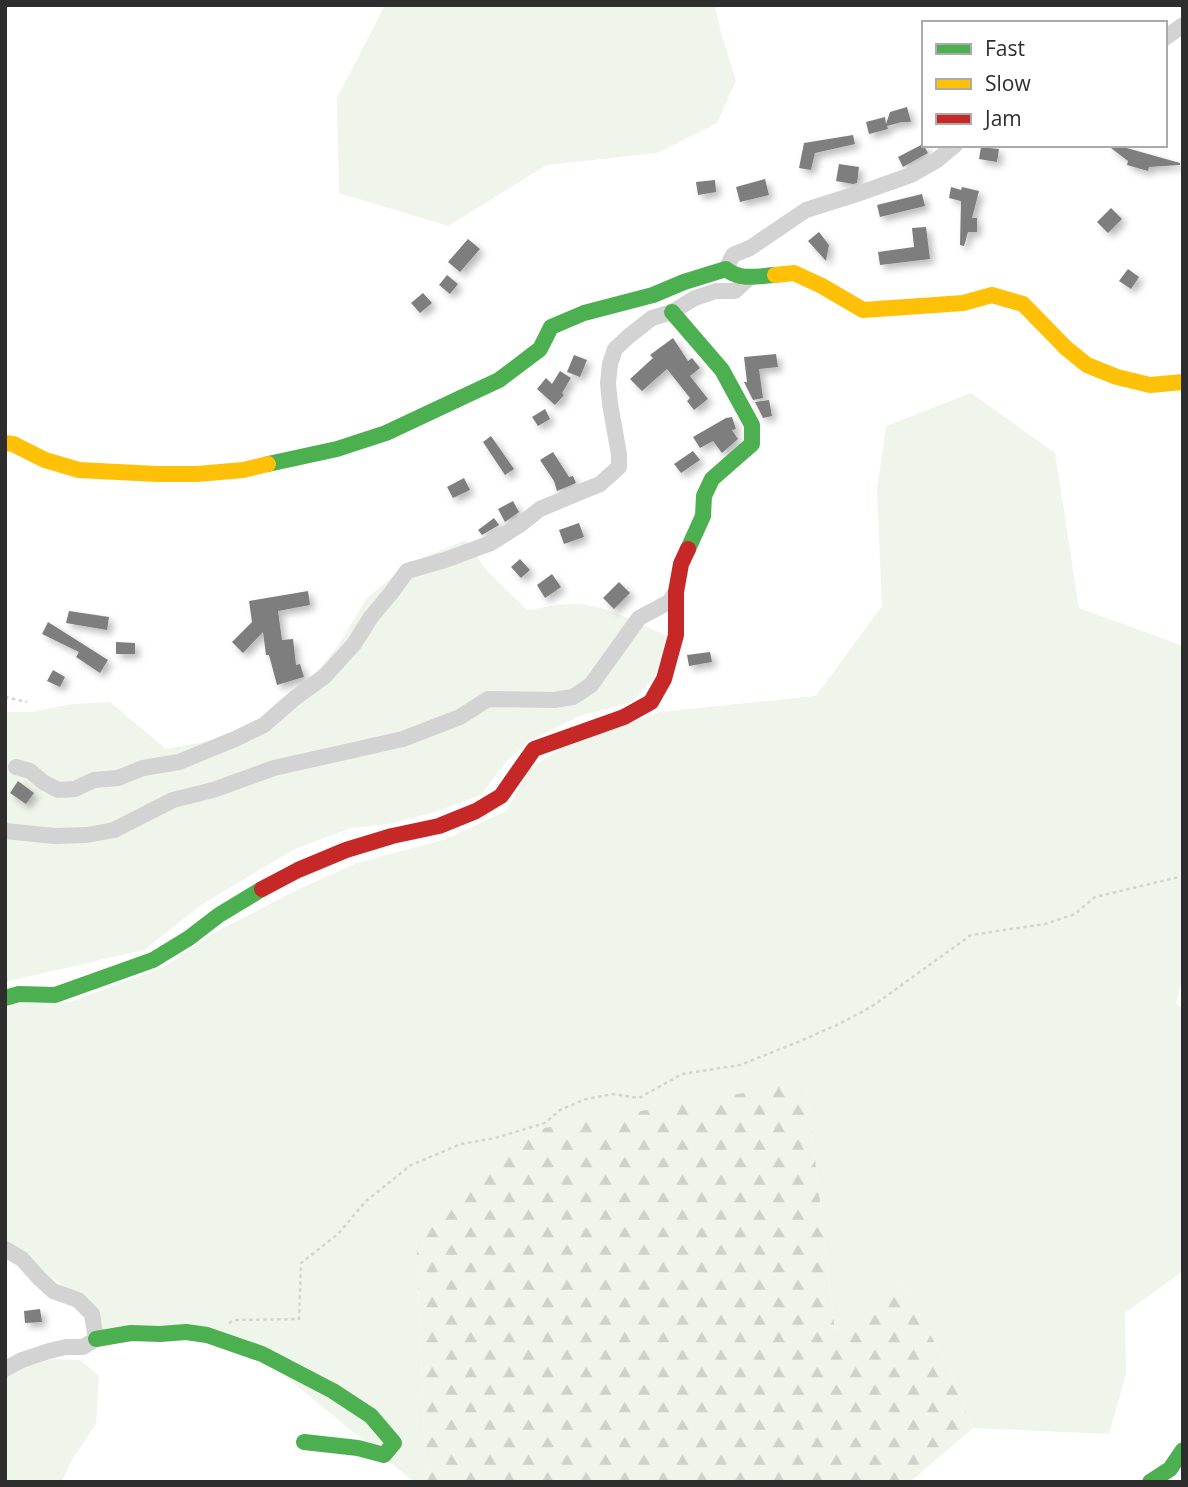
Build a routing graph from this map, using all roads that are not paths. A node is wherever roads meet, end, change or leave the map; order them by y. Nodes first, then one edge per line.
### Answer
1 (1183, 25) edge
2 (1167, 37) edge
3 (953, 147) edge
4 (726, 269) junction
5 (750, 277) junction
6 (671, 312) junction
7 (1183, 382) edge
8 (5, 443) edge
9 (676, 592) junction
10 (16, 768) dead end
11 (5, 831) edge
12 (5, 998) edge
13 (5, 1249) edge
14 (96, 1339) junction
15 (5, 1369) edge
16 (304, 1442) dead end
17 (1183, 1450) edge
18 (1150, 1482) edge

1 - 2 street
3 - 4 street
4 - 5 street
4 - 8 street
5 - 6 street
5 - 7 street
6 - 9 street
6 - 10 street
9 - 11 street
9 - 12 street
13 - 14 street
14 - 15 street
14 - 16 street
17 - 18 street

